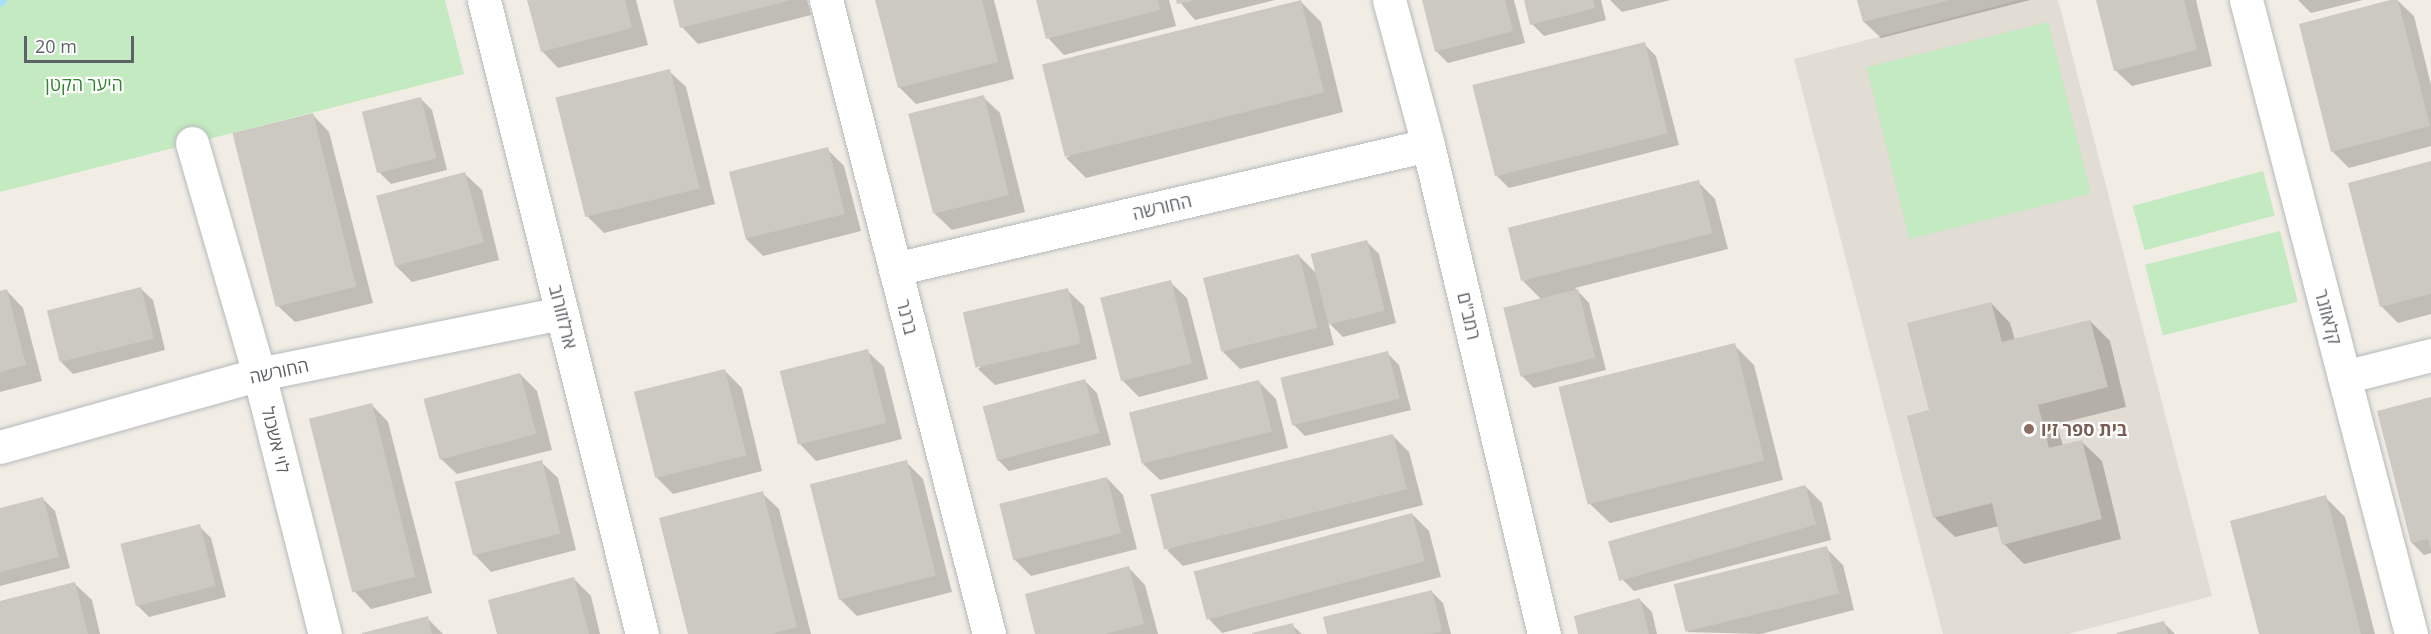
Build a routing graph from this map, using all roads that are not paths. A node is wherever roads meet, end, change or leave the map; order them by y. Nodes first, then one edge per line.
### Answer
1 (484, 0) edge
2 (826, 0) edge
3 (1389, 0) edge
4 (2246, 0) edge
5 (192, 143) dead end
6 (1428, 145) junction
7 (895, 268) junction
8 (562, 314) junction
9 (2431, 355) edge
10 (259, 374) junction
11 (2344, 378) junction
12 (0, 447) edge
13 (325, 634) edge
14 (642, 634) edge
15 (989, 634) edge
16 (1544, 634) edge
17 (2411, 634) edge

1 - 8 street, ארלוזורוב
2 - 7 street, ברנר
3 - 6 street, רמב"ם
4 - 11 street, קלאוזנר
5 - 10 street, לוי אשכול
6 - 7 street, החורשה
6 - 16 street, רמב"ם
7 - 15 street, ברנר
8 - 10 street, החורשה
8 - 14 street, ארלוזורוב
9 - 11 street
10 - 12 street, החורשה
10 - 13 street, לוי אשכול
11 - 17 street, קלאוזנר

